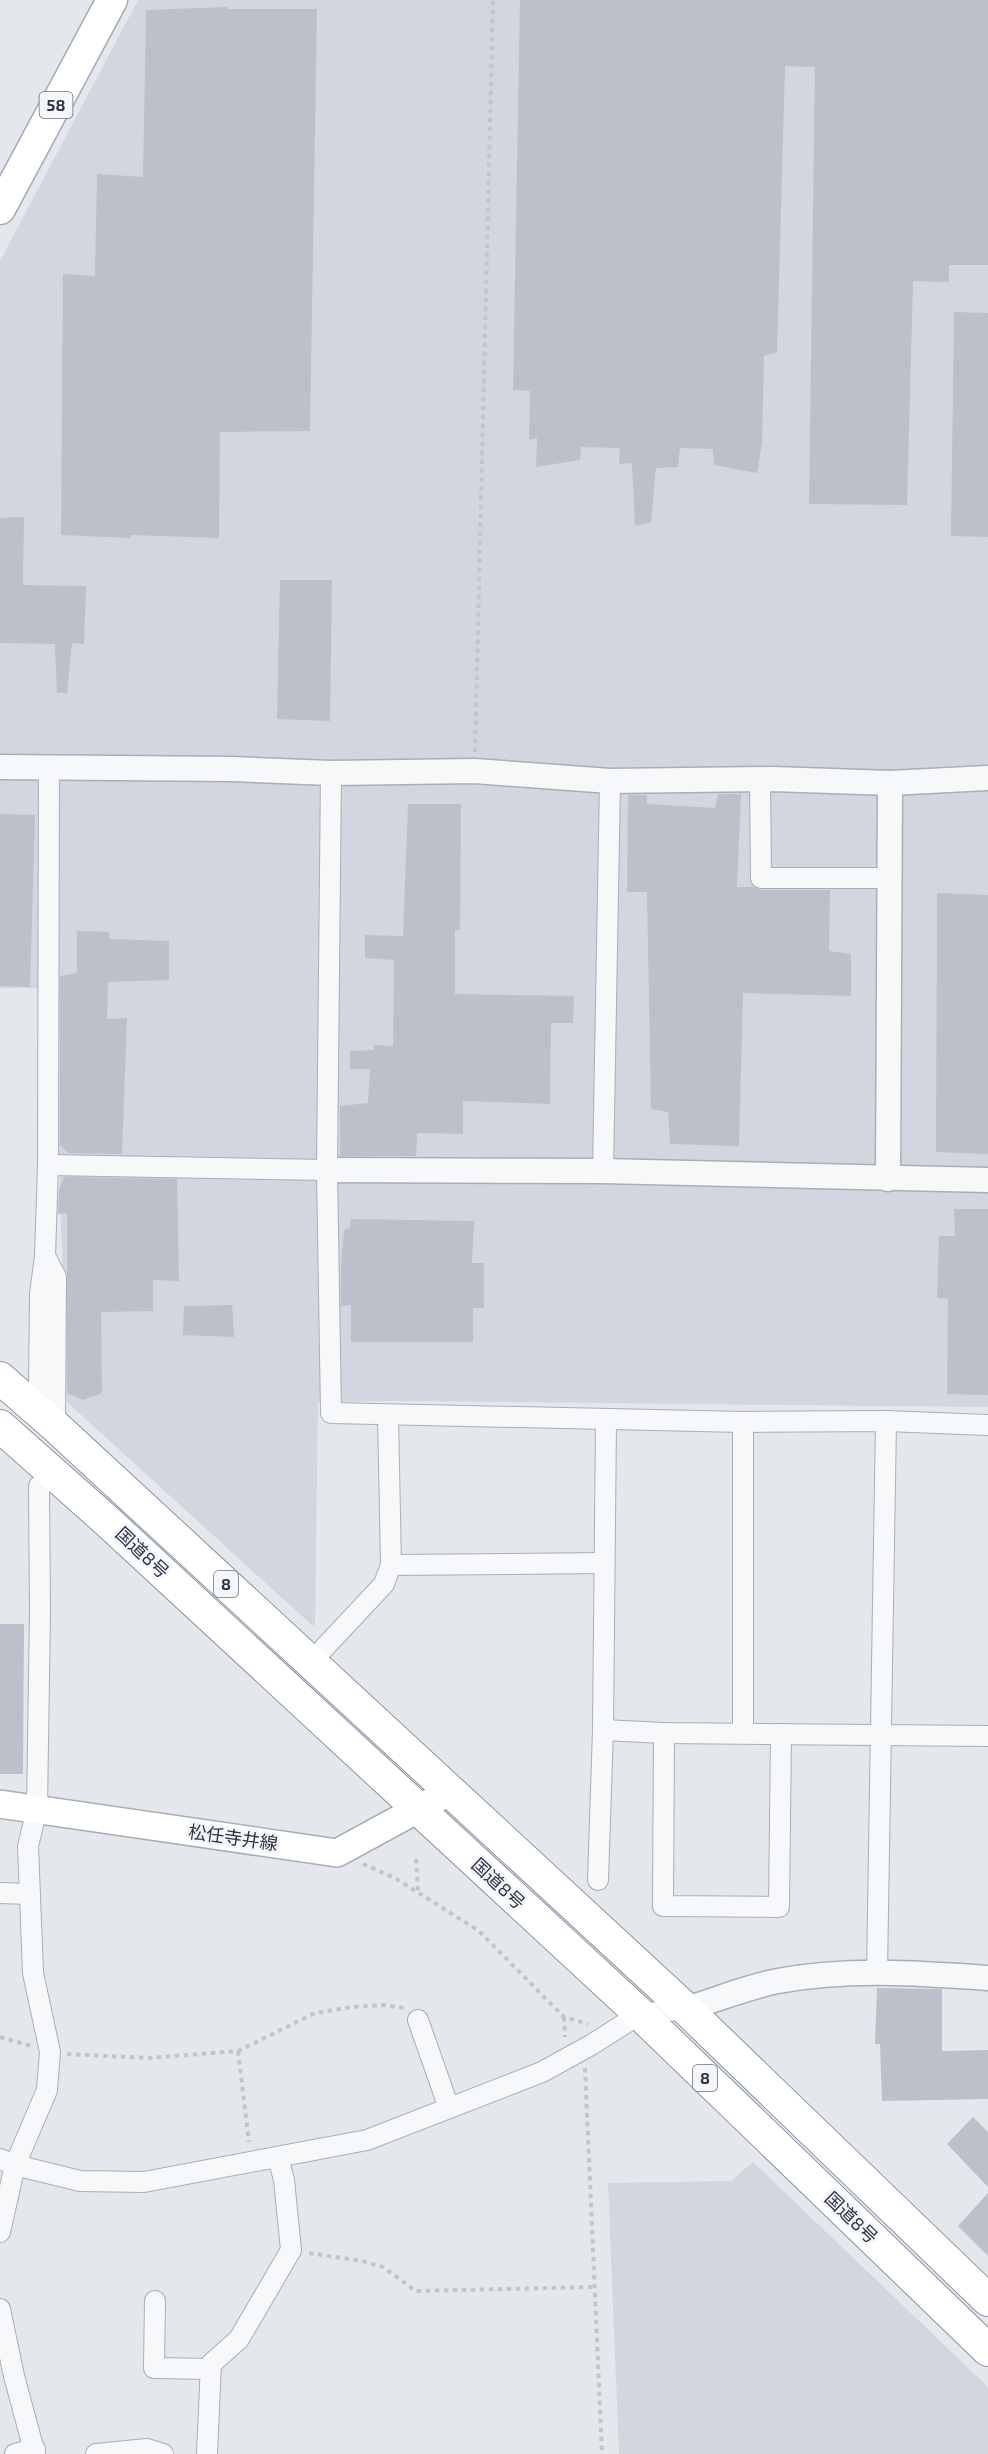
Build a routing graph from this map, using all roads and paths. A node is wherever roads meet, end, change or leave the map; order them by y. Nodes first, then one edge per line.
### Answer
1 (112, 0) edge
2 (493, 0) edge
3 (0, 209) edge
4 (0, 767) edge
5 (49, 767) junction
6 (474, 771) junction
7 (331, 773) junction
8 (988, 778) edge
9 (760, 780) junction
10 (610, 781) junction
11 (890, 783) junction
12 (890, 878) junction
13 (48, 1165) junction
14 (327, 1170) junction
15 (603, 1172) junction
16 (888, 1179) junction
17 (988, 1180) edge
18 (45, 1256) junction
19 (0, 1378) edge
20 (39, 1388) dead end
21 (388, 1415) junction
22 (606, 1420) junction
23 (886, 1421) junction
24 (744, 1422) junction
25 (988, 1425) edge
26 (0, 1426) edge
27 (55, 1426) junction
28 (39, 1486) dead end
29 (604, 1563) junction
30 (391, 1565) junction
31 (311, 1662) junction
32 (603, 1730) junction
33 (664, 1733) junction
34 (743, 1733) junction
35 (781, 1734) junction
36 (882, 1734) junction
37 (988, 1736) edge
38 (451, 1791) junction
39 (0, 1804) edge
40 (37, 1809) junction
41 (418, 1810) junction
42 (337, 1853) junction
43 (416, 1859) dead end
44 (598, 1880) dead end
45 (418, 1892) junction
46 (0, 1893) edge
47 (30, 1894) junction
48 (877, 1972) junction
49 (988, 1978) edge
50 (686, 2009) junction
51 (640, 2014) junction
52 (418, 2020) joint
53 (598, 2027) dead end
54 (0, 2037) edge
55 (585, 2049) junction
56 (238, 2051) junction
57 (50, 2052) junction
58 (449, 2108) junction
59 (278, 2157) junction
60 (7, 2162) edge
61 (251, 2163) junction
62 (0, 2232) edge
63 (291, 2250) junction
64 (595, 2287) junction
65 (988, 2300) edge
66 (155, 2301) dead end
67 (0, 2309) edge
68 (988, 2350) edge
69 (210, 2368) junction
70 (35, 2451) edge
71 (15, 2454) edge
72 (96, 2454) edge
73 (163, 2454) edge
74 (207, 2454) edge
75 (602, 2454) edge

1 - 3 main road, 58
2 - 6 path
4 - 5 street
5 - 7 street
5 - 13 street
6 - 7 street
6 - 10 street
7 - 14 street
8 - 11 street
9 - 10 street
9 - 11 street
9 - 12 street
10 - 15 street
11 - 12 street
12 - 16 street
13 - 14 street
13 - 18 street
14 - 15 street
14 - 21 street
15 - 16 street
16 - 17 street
18 - 20 street
18 - 27 street
19 - 27 highway, 国道8号 / 8
21 - 22 street
21 - 30 street
22 - 24 street
22 - 29 street
23 - 24 street
23 - 25 street
23 - 36 street
24 - 34 street
26 - 41 highway, 国道8号 / 8
27 - 31 highway, 国道8号 / 8
28 - 40 street
29 - 30 street
29 - 32 street
30 - 31 street
31 - 38 highway, 国道8号 / 8
32 - 33 street
32 - 44 street
33 - 34 street
33 - 35 street
34 - 35 street
35 - 36 street
36 - 37 street
36 - 48 street
38 - 41 main road
38 - 50 highway, 国道8号 / 8
39 - 40 main road, 松任寺井線
40 - 42 main road, 松任寺井線
40 - 47 street
41 - 42 main road
41 - 51 highway, 国道8号 / 8
42 - 45 path
43 - 45 path
45 - 53 path
46 - 47 street
47 - 57 street
48 - 49 street
48 - 50 street
50 - 51 street
50 - 65 highway, 国道8号 / 8
51 - 55 street
51 - 68 highway, 国道8号 / 8
52 - 56 path
52 - 58 street
54 - 57 path
55 - 58 street
55 - 64 path
56 - 57 path
56 - 61 path
57 - 60 street
58 - 59 street
59 - 61 street
59 - 63 street
60 - 61 street
60 - 62 street
63 - 64 path
63 - 69 street
64 - 75 path
66 - 69 street
67 - 70 street
69 - 74 street
70 - 71 street
72 - 73 street

